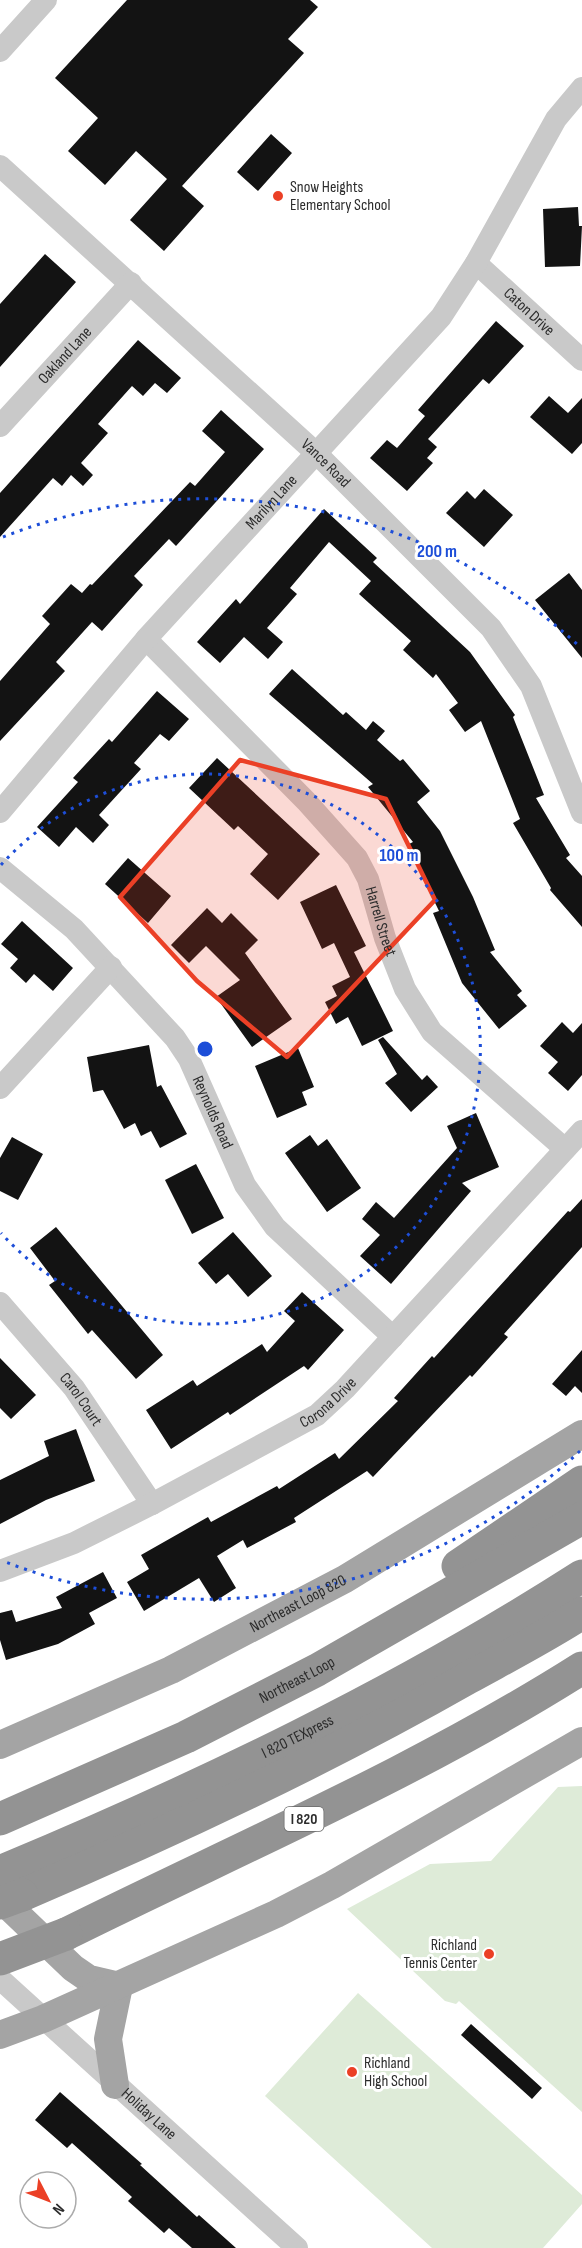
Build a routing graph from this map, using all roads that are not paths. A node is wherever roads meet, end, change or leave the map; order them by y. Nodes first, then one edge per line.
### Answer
1 (46, 0) edge
2 (0, 51) edge
3 (582, 87) edge
4 (0, 166) edge
5 (476, 264) junction
6 (131, 283) junction
7 (582, 360) edge
8 (0, 426) edge
9 (316, 453) junction
10 (146, 639) junction
11 (0, 812) edge
12 (582, 813) edge
13 (0, 868) edge
14 (111, 967) junction
15 (0, 1088) edge
16 (582, 1131) edge
17 (565, 1149) junction
18 (0, 1303) edge
19 (393, 1337) junction
20 (582, 1434) edge
21 (582, 1482) edge
22 (152, 1504) junction
23 (582, 1518) edge
24 (0, 1571) edge
25 (582, 1576) edge
26 (582, 1613) edge
27 (582, 1668) edge
28 (317, 1670) junction
29 (582, 1683) edge
30 (538, 1696) junction
31 (582, 1741) edge
32 (0, 1745) edge
33 (0, 1819) edge
34 (6, 1892) edge
35 (0, 1959) edge
36 (0, 1979) edge
37 (119, 1986) junction
38 (43, 2019) junction
39 (0, 2035) edge
40 (115, 2085) junction
41 (297, 2248) edge

1 - 2 street
3 - 5 street, Marilyn Lane
4 - 6 street, Vance Road
5 - 7 street, Caton Drive
5 - 9 street, Marilyn Lane
6 - 8 street, Oakland Lane
6 - 9 street, Vance Road
9 - 10 street, Marilyn Lane
9 - 12 street, Vance Road
10 - 11 street, Marilyn Lane
10 - 17 street, Harrell Street
13 - 14 street, Reynolds Road
14 - 15 street
14 - 19 street, Reynolds Road
16 - 17 street, Corona Drive
17 - 19 street, Corona Drive
18 - 22 street, Carol Court
19 - 22 street, Corona Drive
20 - 32 main road, Northeast Loop 820
21 - 28 highway
22 - 24 street, Corona Drive
23 - 28 highway, Northeast Loop
25 - 34 highway, I 820 TEXpress
26 - 34 highway, I 820 TEXpress
27 - 30 highway, I 820
28 - 33 highway, Northeast Loop
29 - 30 highway
30 - 35 highway, I 820, bridge
31 - 37 main road
34 - 37 main road
36 - 38 street, Holiday Lane
37 - 38 main road
37 - 40 main road
38 - 39 main road
38 - 40 street, Holiday Lane
40 - 41 street, Holiday Lane

